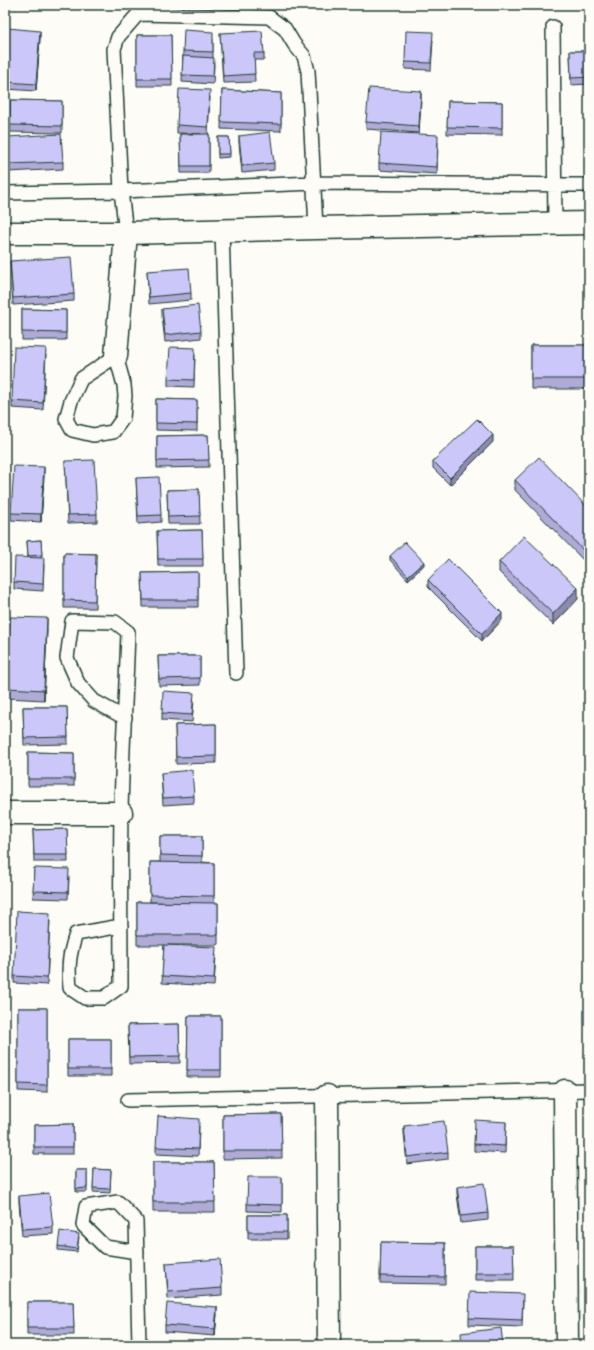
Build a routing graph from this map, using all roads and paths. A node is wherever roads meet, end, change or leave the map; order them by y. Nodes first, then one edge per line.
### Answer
1 (554, 27) dead end
2 (314, 183) junction
3 (555, 185) junction
4 (589, 185) edge
5 (121, 191) junction
6 (5, 194) edge
7 (555, 223) junction
8 (589, 223) edge
9 (316, 228) junction
10 (222, 230) junction
11 (5, 233) edge
12 (126, 233) junction
13 (116, 356) junction
14 (236, 673) dead end
15 (125, 718) junction
16 (5, 813) edge
17 (121, 813) junction
18 (121, 926) junction
19 (589, 1090) edge
20 (565, 1091) junction
21 (327, 1096) junction
22 (128, 1100) dead end
23 (137, 1252) junction
24 (139, 1345) edge
25 (329, 1345) edge
26 (568, 1345) edge

1 - 3 lane
2 - 3 lane
2 - 5 lane
2 - 5 lane
2 - 9 lane
3 - 4 lane
3 - 7 lane
5 - 6 lane
5 - 12 lane
7 - 8 street
7 - 9 street
9 - 10 street
10 - 12 street
10 - 14 lane
11 - 12 street
12 - 13 street
13 - 13 lane
15 - 15 lane
15 - 17 lane
16 - 17 street
17 - 18 lane
18 - 18 lane
19 - 20 lane
20 - 21 lane
20 - 26 street
21 - 22 lane
21 - 25 street
23 - 23 lane
23 - 24 lane

